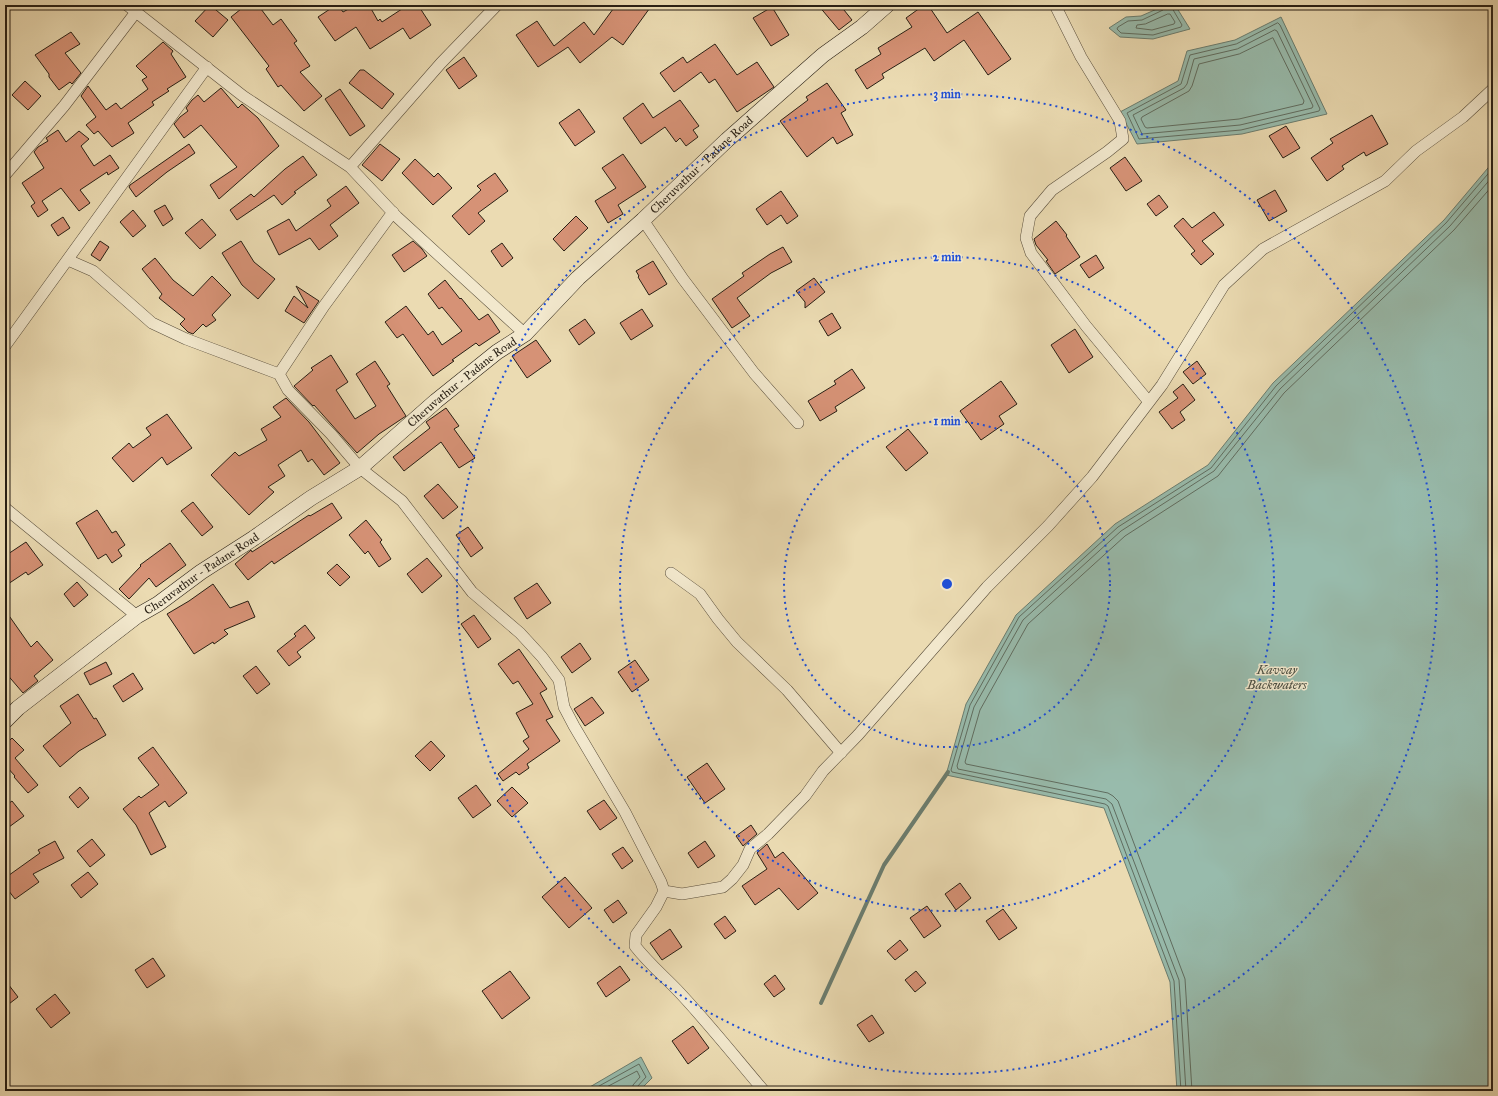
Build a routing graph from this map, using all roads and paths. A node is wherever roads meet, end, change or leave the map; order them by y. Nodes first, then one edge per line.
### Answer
1 (497, 5) edge
2 (887, 5) edge
3 (1055, 5) edge
4 (132, 8) edge
5 (207, 67) junction
6 (1493, 89) edge
7 (350, 167) junction
8 (5, 175) edge
9 (393, 212) junction
10 (643, 220) junction
11 (68, 260) junction
12 (525, 334) junction
13 (5, 346) edge
14 (279, 374) junction
15 (1149, 402) junction
16 (798, 423) dead end
17 (360, 468) junction
18 (5, 508) edge
19 (671, 573) dead end
20 (137, 616) junction
21 (5, 722) edge
22 (841, 753) junction
23 (664, 892) junction
24 (764, 1091) edge

1 - 7 street
2 - 10 main road, Cheruvathur - Padane Road
3 - 15 street
4 - 5 street
4 - 8 street
5 - 7 street
5 - 11 street
6 - 15 street
7 - 9 street
9 - 12 street
9 - 14 street
10 - 12 main road, Cheruvathur - Padane Road
10 - 16 street
11 - 13 street
11 - 14 street
12 - 17 main road, Cheruvathur - Padane Road
14 - 17 street
15 - 22 street
17 - 20 main road, Cheruvathur - Padane Road
17 - 23 street
18 - 20 street
19 - 22 street
20 - 21 main road, Cheruvathur - Padane Road
22 - 23 street
23 - 24 street

